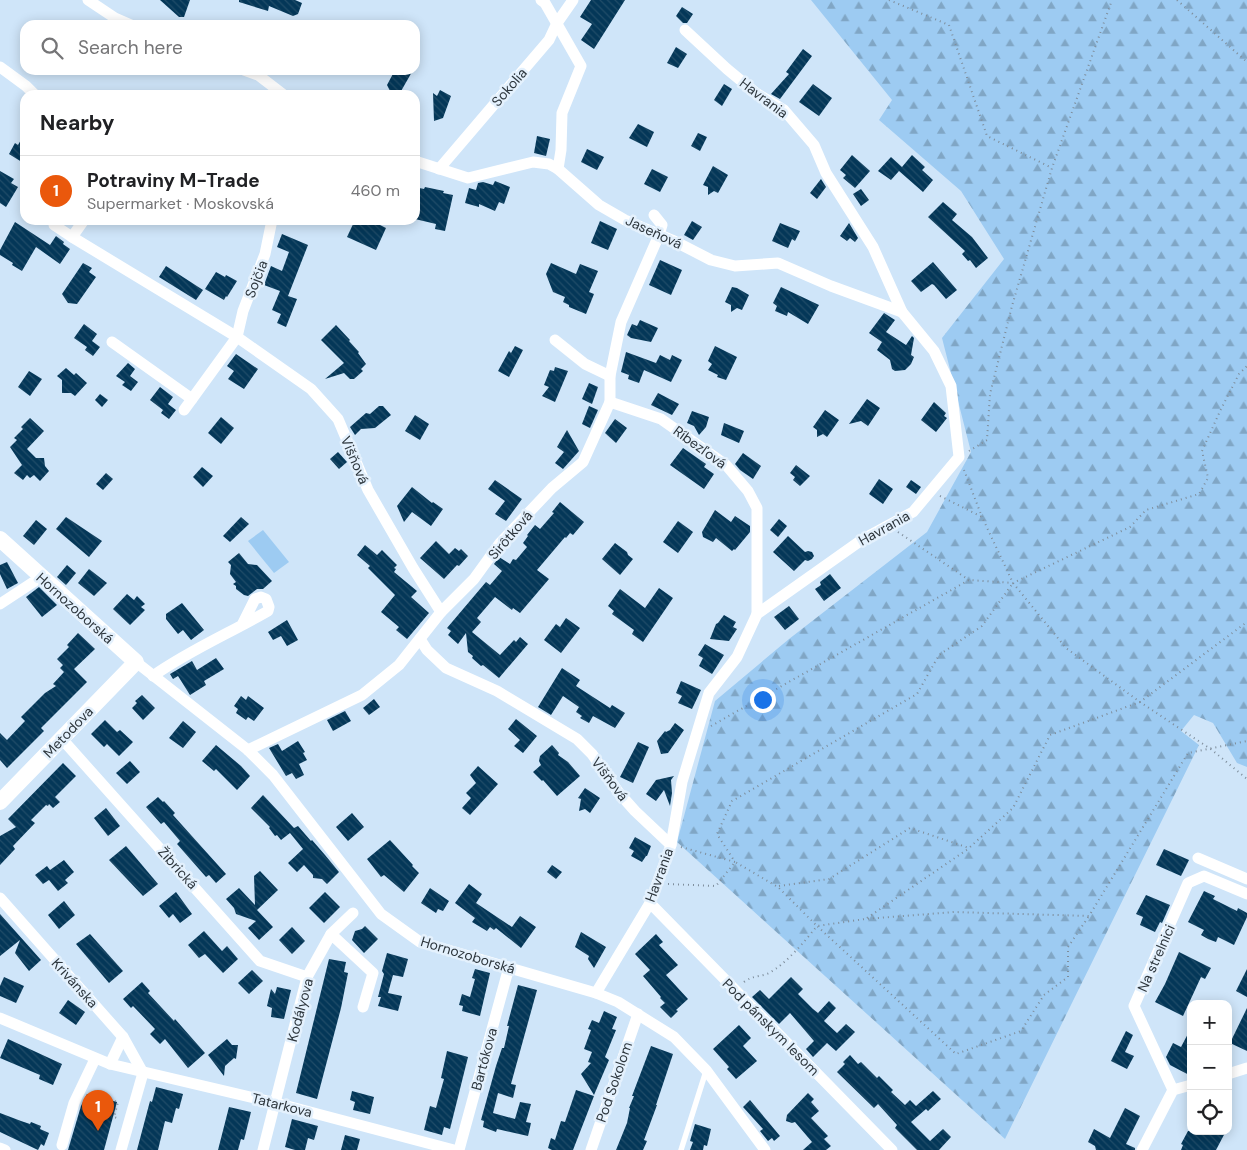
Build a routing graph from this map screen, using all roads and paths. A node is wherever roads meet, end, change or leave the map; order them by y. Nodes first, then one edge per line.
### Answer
1 (88, 0) edge
2 (541, 0) edge
3 (573, 0) edge
4 (889, 0) edge
5 (1112, 0) edge
6 (1177, 0) edge
7 (120, 20) edge
8 (557, 23) junction
9 (685, 30) dead end
10 (1247, 62) edge
11 (0, 67) edge
12 (258, 75) edge
13 (30, 90) edge
14 (278, 90) edge
15 (420, 163) edge
16 (1052, 168) junction
17 (439, 169) junction
18 (558, 170) junction
19 (654, 215) dead end
20 (54, 225) dead end
21 (80, 225) edge
22 (271, 225) edge
23 (659, 235) junction
24 (72, 237) junction
25 (902, 312) junction
26 (237, 337) junction
27 (555, 340) dead end
28 (112, 342) dead end
29 (1247, 366) edge
30 (610, 376) junction
31 (192, 399) junction
32 (610, 402) junction
33 (184, 410) dead end
34 (959, 457) junction
35 (931, 492) junction
36 (982, 517) junction
37 (888, 525) junction
38 (0, 539) edge
39 (41, 577) junction
40 (969, 580) junction
41 (1013, 583) junction
42 (0, 604) edge
43 (441, 612) junction
44 (757, 614) junction
45 (1247, 622) edge
46 (242, 626) dead end
47 (420, 639) junction
48 (136, 662) junction
49 (152, 676) junction
50 (1140, 702) junction
51 (697, 734) junction
52 (62, 739) junction
53 (1247, 741) edge
54 (1210, 748) junction
55 (248, 750) junction
56 (1247, 779) edge
57 (0, 802) edge
58 (671, 845) junction
59 (969, 848) junction
60 (1198, 858) dead end
61 (735, 862) junction
62 (1244, 878) edge
63 (658, 883) junction
64 (778, 887) junction
65 (1235, 888) junction
66 (1247, 894) edge
67 (0, 898) edge
68 (650, 904) junction
69 (353, 912) dead end
70 (1089, 916) junction
71 (865, 919) junction
72 (817, 926) junction
73 (331, 934) junction
74 (509, 967) junction
75 (308, 977) junction
76 (734, 989) junction
77 (596, 993) junction
78 (363, 1006) dead end
79 (638, 1014) junction
80 (0, 1018) edge
81 (123, 1037) junction
82 (95, 1059) junction
83 (110, 1064) junction
84 (1247, 1068) edge
85 (706, 1070) junction
86 (143, 1073) junction
87 (1232, 1073) edge
88 (1187, 1086) edge
89 (1173, 1090) junction
90 (83, 1092) dead end
91 (118, 1102) junction
92 (124, 1103) dead end
93 (276, 1103) junction
94 (120, 1119) dead end
95 (62, 1145) dead end
96 (0, 1148) edge
97 (5, 1150) edge
98 (121, 1150) edge
99 (263, 1150) edge
100 (454, 1150) edge
101 (459, 1150) edge
102 (591, 1150) edge
103 (681, 1150) edge
104 (766, 1150) edge
105 (892, 1150) edge
106 (1142, 1150) edge

1 - 7 street
2 - 8 street
3 - 8 street, Sokolia
4 - 16 path
5 - 16 path
6 - 10 path
8 - 17 street, Sokolia
8 - 18 street
9 - 25 street, Havrania
11 - 13 street
12 - 14 street
15 - 17 street, Jaseňová
16 - 34 path
17 - 18 street, Jaseňová
18 - 23 street, Jaseňová
19 - 23 street
20 - 24 street, Višňová
21 - 24 street
22 - 26 street, Sojčia
23 - 25 street, Jaseňová
23 - 30 street, Sirôtková
24 - 26 street, Višňová
25 - 34 street, Havrania
26 - 31 street
26 - 43 street, Višňová
27 - 30 street
28 - 31 street
29 - 41 path
30 - 32 street, Sirôtková
31 - 33 street
32 - 43 street, Sirôtková
32 - 44 street, Ríbezľová
34 - 35 street, Havrania
34 - 36 path
35 - 36 path
35 - 37 street, Havrania
36 - 41 path
37 - 40 path
37 - 44 street, Havrania
38 - 39 street, Hornozoborská
39 - 42 street
39 - 48 street, Hornozoborská
40 - 41 path
40 - 51 path
41 - 50 path
41 - 61 path
43 - 47 street, Sirôtková
44 - 51 street, Havrania
45 - 50 path
46 - 49 street
47 - 55 street, Sirôtková
47 - 58 street, Višňová
48 - 49 street, Hornozoborská
48 - 52 street, Metodova
49 - 55 street, Hornozoborská
50 - 54 path
50 - 59 path
51 - 58 street, Havrania
52 - 57 street, Metodova
52 - 75 street, Žibrická
53 - 54 path
54 - 56 path
54 - 70 path
55 - 74 street, Hornozoborská
58 - 61 path
58 - 63 street, Havrania
59 - 64 path
59 - 71 path
60 - 62 street
61 - 63 path
61 - 64 path
62 - 65 street
63 - 68 street, Havrania
64 - 72 path
65 - 66 street, Na strelnici
65 - 89 street, Na strelnici
67 - 81 street, Krivánska
68 - 76 street, Pod pánskym lesom
68 - 77 street, Havrania
69 - 73 street, Kodályova
70 - 71 path
70 - 72 path
71 - 72 path
72 - 76 path
73 - 75 street, Kodályova
73 - 78 street
74 - 77 street, Hornozoborská
74 - 101 street, Bartókova
75 - 93 street, Kodályova
76 - 105 street, Pod pánskym lesom
77 - 79 street, Hornozoborská
79 - 85 street, Hornozoborská
79 - 102 street, Pod Sokolom
80 - 82 street, Tatarkova
81 - 83 street
81 - 86 street, Krivánska
82 - 83 street, Tatarkova
82 - 95 street
83 - 86 street, Tatarkova
84 - 87 street
85 - 103 lane
85 - 104 street, Hornozoborská
86 - 93 street, Tatarkova
86 - 98 street
88 - 89 street
89 - 106 street
90 - 91 path
91 - 92 path
91 - 94 path
93 - 99 street, Kodályova
93 - 100 street, Tatarkova
96 - 97 street

